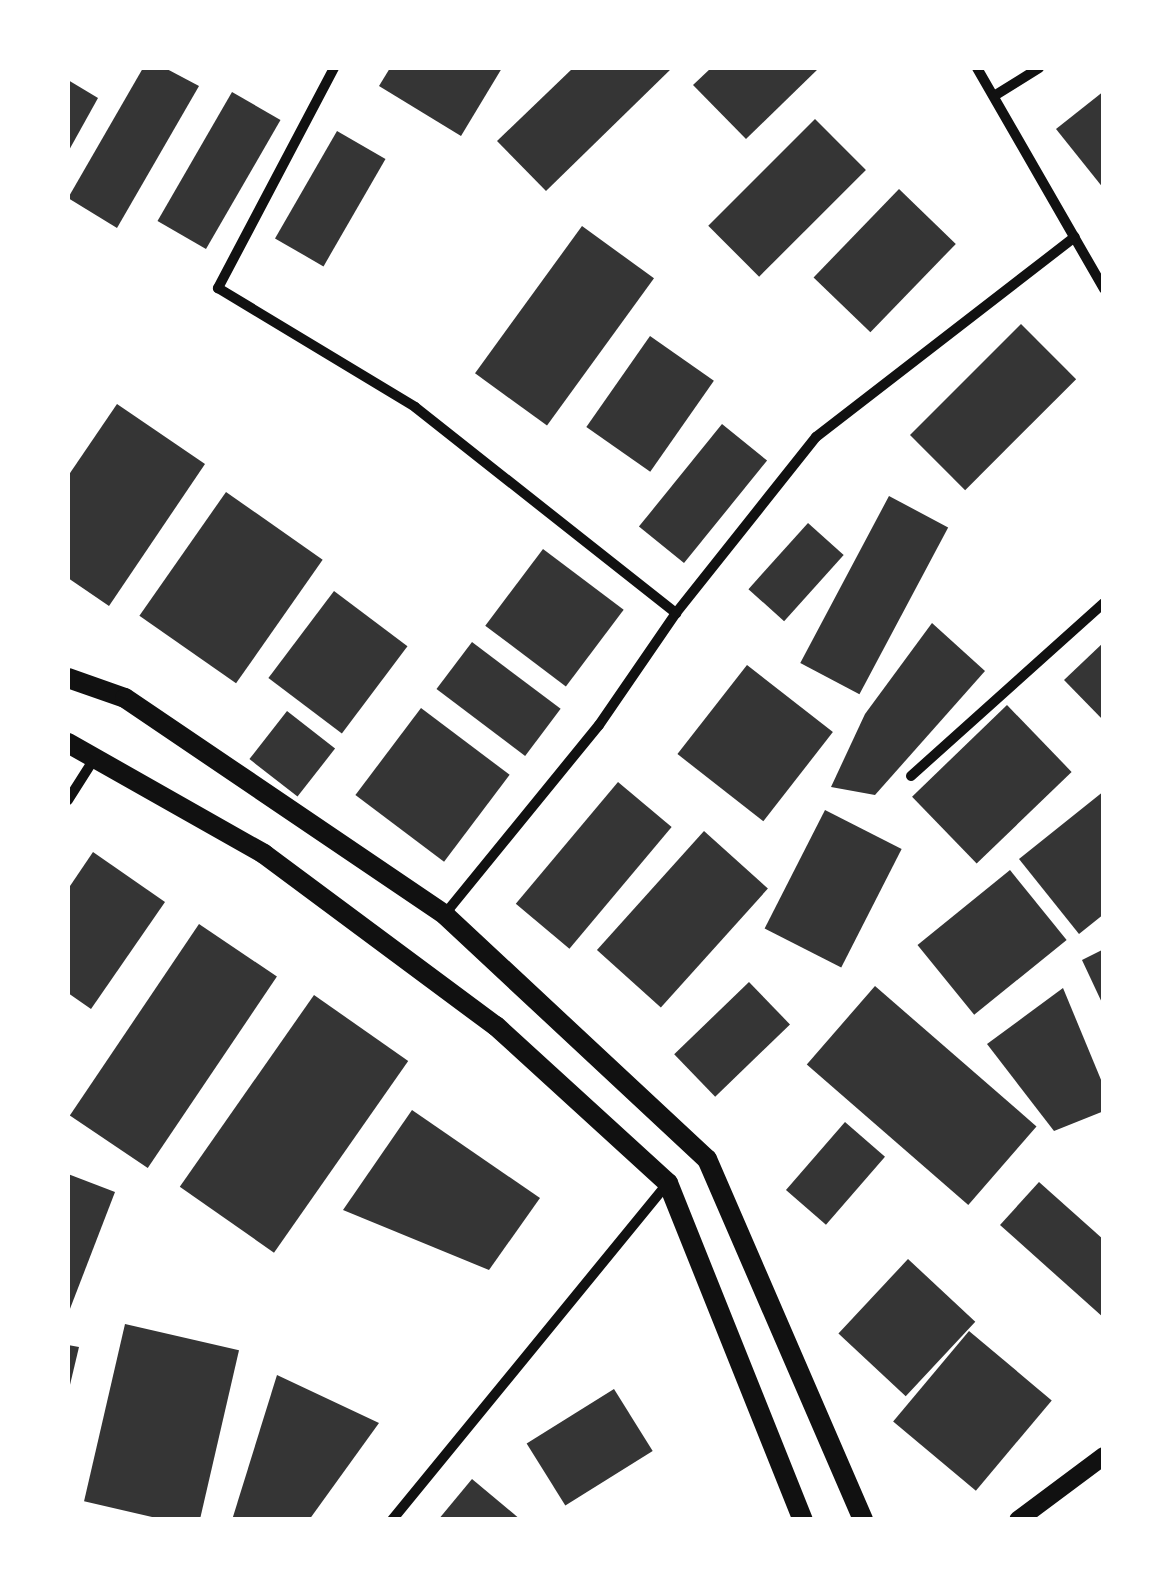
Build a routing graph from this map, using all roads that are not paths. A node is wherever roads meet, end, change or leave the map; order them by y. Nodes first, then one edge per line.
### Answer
1 (334, 68) edge
2 (977, 68) edge
3 (1039, 68) edge
4 (994, 96) junction
5 (1075, 238) junction
6 (1104, 289) edge
7 (1104, 603) edge
8 (676, 613) junction
9 (68, 678) edge
10 (68, 743) edge
11 (96, 755) junction
12 (911, 776) dead end
13 (68, 800) edge
14 (444, 915) junction
15 (668, 1183) junction
16 (1104, 1456) edge
17 (392, 1520) edge
18 (803, 1520) edge
19 (863, 1520) edge
20 (1018, 1520) edge

1 - 8 street
2 - 4 street
3 - 4 street
4 - 5 street
5 - 6 street
5 - 8 street
7 - 12 street
8 - 14 street
9 - 14 main road
10 - 11 main road
11 - 13 street
11 - 15 main road
14 - 19 main road
15 - 17 street
15 - 18 main road
16 - 20 street

